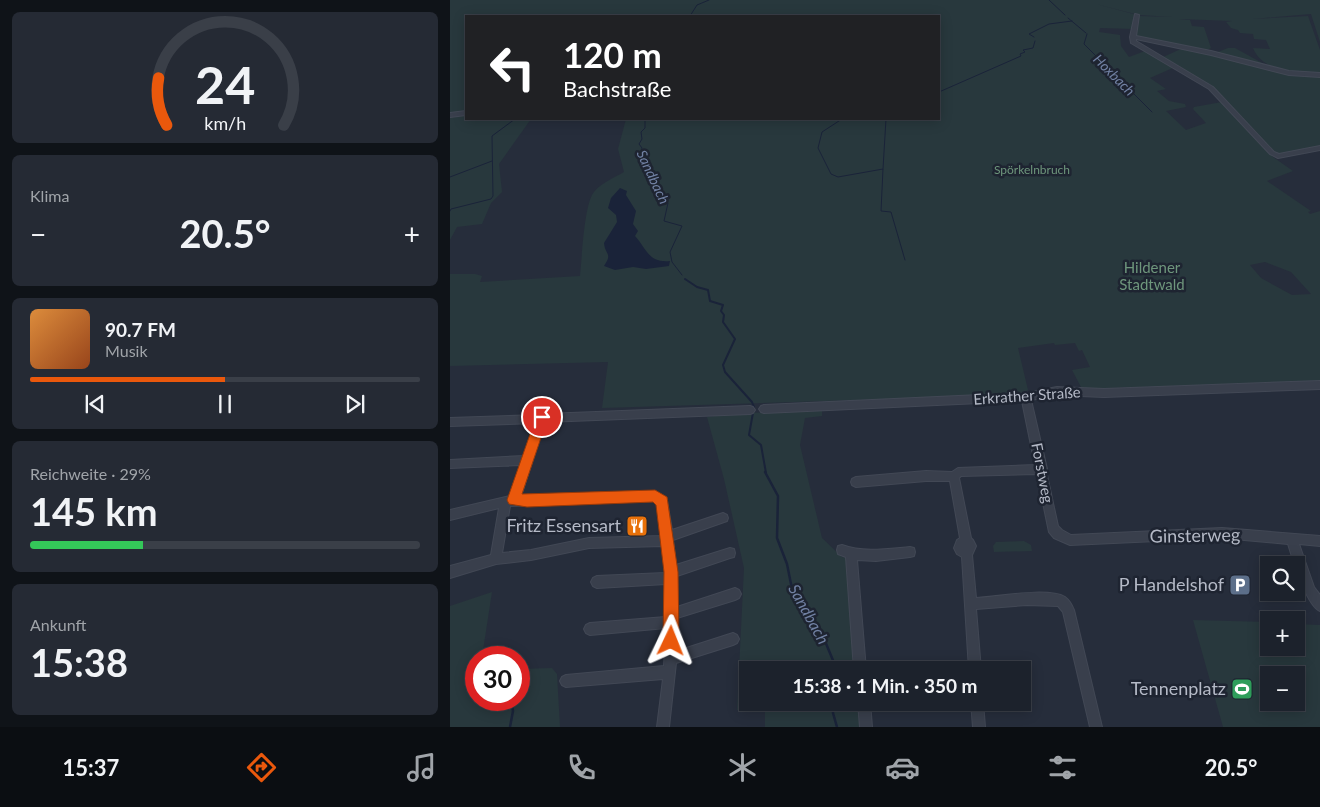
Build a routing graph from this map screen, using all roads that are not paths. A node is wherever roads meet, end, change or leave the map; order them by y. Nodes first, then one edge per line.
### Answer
1 (1137, 15) dead end
2 (1133, 37) junction
3 (1320, 75) edge
4 (465, 113) edge
5 (450, 115) edge
6 (1320, 148) edge
7 (1320, 384) edge
8 (1026, 397) junction
9 (764, 409) dead end
10 (750, 410) dead end
11 (542, 417) junction
12 (450, 422) edge
13 (527, 460) junction
14 (450, 464) edge
15 (1042, 469) junction
16 (954, 477) junction
17 (856, 482) dead end
18 (509, 501) junction
19 (450, 514) edge
20 (723, 518) dead end
21 (667, 539) junction
22 (1292, 539) junction
23 (1070, 540) joint
24 (966, 541) dead end
25 (1320, 541) edge
26 (910, 552) dead end
27 (730, 553) dead end
28 (967, 558) dead end
29 (496, 559) junction
30 (450, 572) edge
31 (671, 575) junction
32 (597, 582) dead end
33 (735, 594) dead end
34 (971, 604) junction
35 (1320, 605) edge
36 (672, 618) junction
37 (590, 629) dead end
38 (733, 639) dead end
39 (670, 659) junction
40 (859, 661) edge
41 (974, 661) edge
42 (669, 672) junction
43 (566, 681) dead end
44 (865, 711) edge
45 (978, 711) edge
46 (663, 727) edge
47 (866, 727) edge
48 (979, 727) edge
49 (1096, 727) edge

1 - 2 street
2 - 3 street
2 - 6 street
4 - 5 street
7 - 8 street, Erkrather Straße
8 - 9 street, Erkrather Straße
8 - 15 street, Forstweg
10 - 11 street
11 - 12 street
11 - 13 street
13 - 14 street
13 - 18 street
15 - 16 street
15 - 23 street, Forstweg
16 - 17 street
16 - 24 street
18 - 19 street
18 - 21 street
18 - 29 street
20 - 21 street
21 - 29 street
21 - 31 street
22 - 23 street, Ginsterweg
22 - 25 street, Ginsterweg
22 - 35 street
26 - 40 street
27 - 31 street
28 - 34 street
29 - 30 street
31 - 32 street
31 - 36 street
33 - 36 street
34 - 41 street
34 - 49 street
36 - 37 street
36 - 39 street
38 - 39 street
39 - 42 street
42 - 43 street
42 - 46 street
44 - 47 street
45 - 48 street

